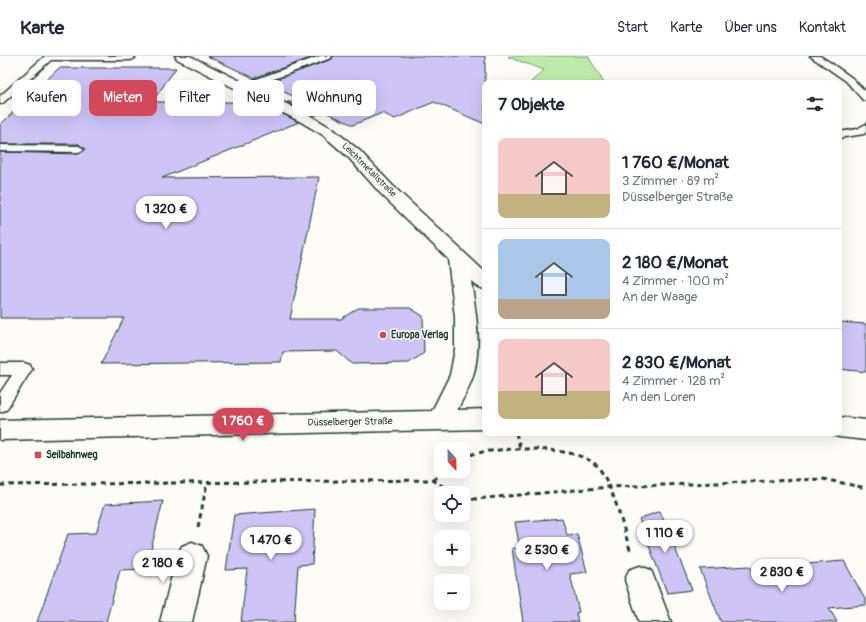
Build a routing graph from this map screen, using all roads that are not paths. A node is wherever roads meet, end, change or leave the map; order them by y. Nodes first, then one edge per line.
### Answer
1 (180, 56) edge
2 (328, 56) edge
3 (814, 56) edge
4 (50, 57) edge
5 (131, 58) dead end
6 (262, 80) edge
7 (233, 82) edge
8 (866, 98) edge
9 (0, 101) edge
10 (284, 108) edge
11 (866, 127) edge
12 (842, 135) edge
13 (0, 148) edge
14 (79, 149) dead end
15 (458, 259) junction
16 (482, 280) edge
17 (0, 370) edge
18 (0, 406) edge
19 (482, 419) edge
20 (440, 420) junction
21 (842, 427) edge
22 (0, 430) edge
23 (866, 430) edge
24 (192, 556) road end
25 (640, 580) road end
26 (176, 622) edge
27 (655, 622) edge

1 - 7 street, Leichtmetallstraße
2 - 6 lane
3 - 8 lane
4 - 5 lane
4 - 9 lane
10 - 15 street, Leichtmetallstraße
11 - 12 lane
13 - 14 lane
15 - 16 street, Leichtmetallstraße
15 - 20 street
17 - 18 lane
19 - 20 street, Düsselberger Straße
20 - 22 street, Düsselberger Straße
21 - 23 street
24 - 26 street
25 - 27 street

